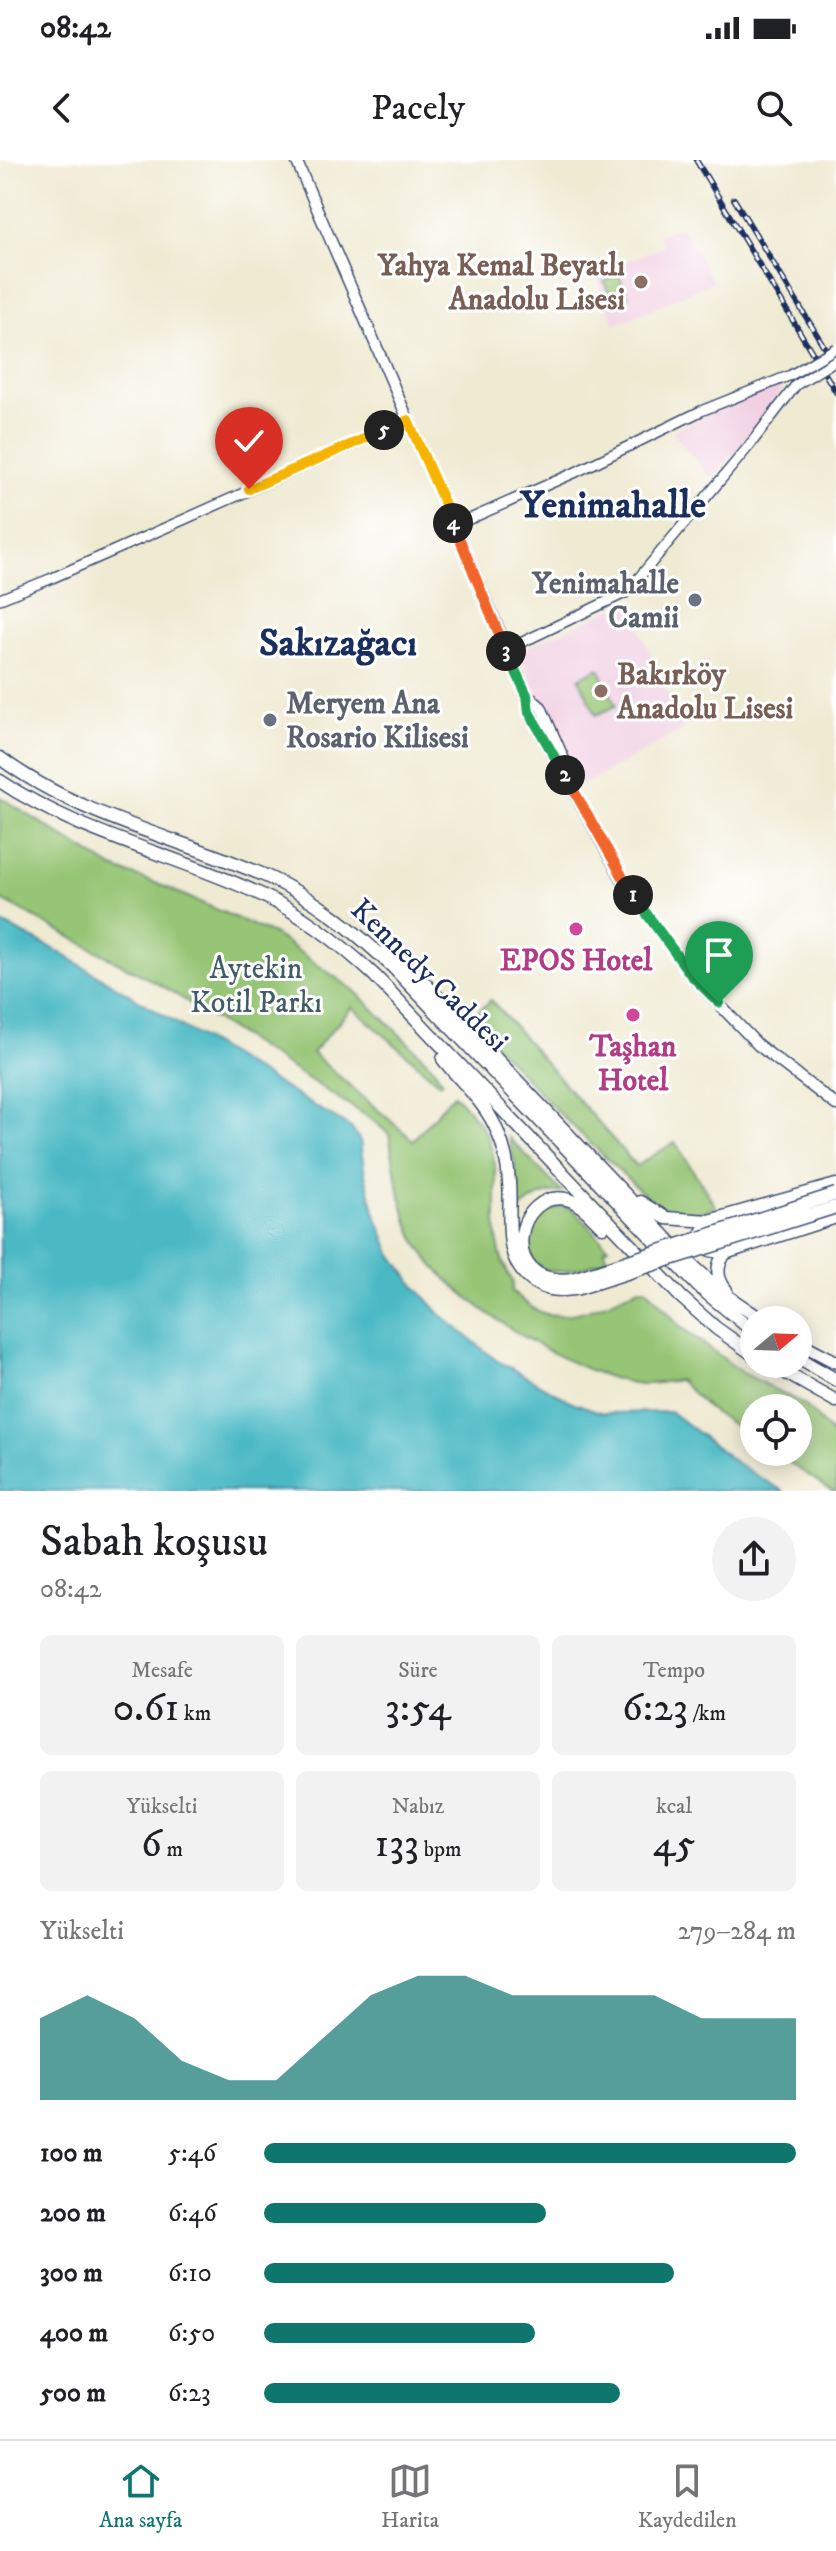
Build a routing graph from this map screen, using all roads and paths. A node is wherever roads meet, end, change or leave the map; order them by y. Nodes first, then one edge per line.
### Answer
1 (296, 160) edge
2 (836, 348) edge
3 (836, 360) edge
4 (408, 420) junction
5 (454, 526) junction
6 (0, 599) edge
7 (506, 650) junction
8 (0, 758) edge
9 (0, 781) edge
10 (368, 943) junction
11 (410, 1014) junction
12 (836, 1105) edge
13 (611, 1177) junction
14 (836, 1185) edge
15 (836, 1194) edge
16 (836, 1207) edge
17 (836, 1217) edge
18 (709, 1221) junction
19 (633, 1247) junction
20 (725, 1253) junction
21 (576, 1283) junction
22 (733, 1299) junction
23 (743, 1306) edge
24 (740, 1320) edge
25 (740, 1345) edge
26 (812, 1349) edge
27 (836, 1362) edge
28 (812, 1366) edge
29 (795, 1378) edge
30 (836, 1380) edge
31 (836, 1401) edge

1 - 4 main road
2 - 5 street, bridge
3 - 7 street, bridge
4 - 5 main road
4 - 6 street
5 - 7 main road
7 - 12 main road
8 - 10 highway, Kennedy Caddesi
9 - 11 highway, Kennedy Caddesi
10 - 13 highway
10 - 24 highway, Kennedy Caddesi
11 - 19 highway, Kennedy Caddesi
11 - 21 highway
13 - 18 highway
13 - 22 highway
14 - 18 highway
15 - 21 highway, bridge
16 - 21 highway, bridge
17 - 20 highway
18 - 20 highway
19 - 21 highway
19 - 25 highway, Kennedy Caddesi
20 - 22 highway
22 - 23 highway
26 - 27 highway
28 - 30 highway
29 - 31 highway

